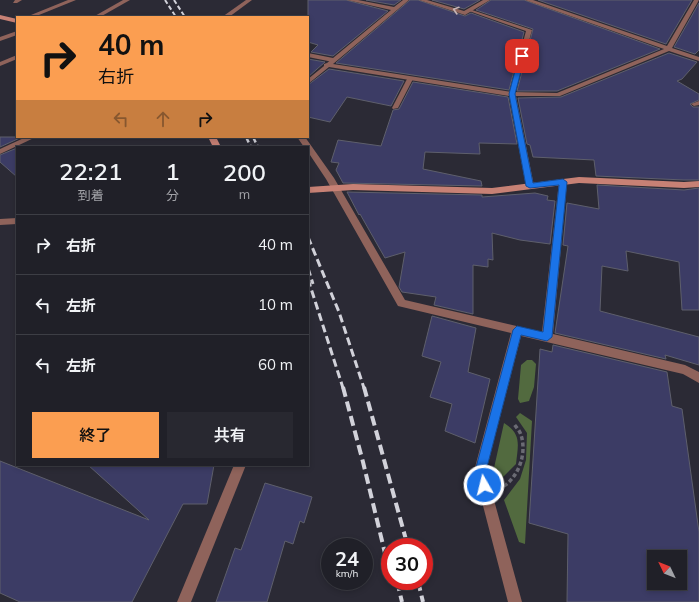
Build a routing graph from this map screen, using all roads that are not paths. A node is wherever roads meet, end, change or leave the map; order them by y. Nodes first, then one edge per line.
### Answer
1 (73, 0) edge
2 (128, 0) edge
3 (249, 0) edge
4 (350, 0) edge
5 (406, 0) edge
6 (422, 0) edge
7 (487, 0) edge
8 (528, 0) edge
9 (698, 0) edge
10 (396, 9) junction
11 (471, 10) junction
12 (31, 16) edge
13 (98, 16) edge
14 (226, 16) edge
15 (0, 17) edge
16 (16, 21) edge
17 (16, 33) edge
18 (0, 39) edge
19 (668, 49) junction
20 (309, 55) edge
21 (16, 59) edge
22 (699, 59) edge
23 (333, 60) junction
24 (0, 64) edge
25 (326, 65) junction
26 (410, 79) junction
27 (309, 81) edge
28 (512, 94) junction
29 (395, 108) dead end
30 (30, 138) edge
31 (309, 149) edge
32 (0, 152) edge
33 (563, 182) junction
34 (699, 184) edge
35 (530, 186) junction
36 (336, 188) junction
37 (309, 190) edge
38 (16, 221) edge
39 (0, 222) edge
40 (517, 330) junction
41 (547, 337) junction
42 (699, 378) edge
43 (240, 466) edge
44 (184, 602) edge
45 (515, 602) edge

1 - 12 street
2 - 13 street
3 - 14 street
4 - 10 street
5 - 10 street
11 -> 6 street
7 - 11 street
8 - 19 street
9 - 19 street
10 - 23 street
11 - 28 street
15 - 16 street
17 - 18 street
19 - 22 street
19 - 28 street
20 - 23 street
21 - 24 street
23 - 25 street
25 - 26 street
25 - 27 street
26 - 28 street
26 - 29 street
28 - 35 street
30 - 32 street
31 - 36 street
33 - 34 street
33 - 35 street
33 - 41 street
35 - 36 street
36 - 37 street
36 - 40 street
38 - 39 street
40 - 41 street
40 - 45 street
41 - 42 street
43 - 44 street

